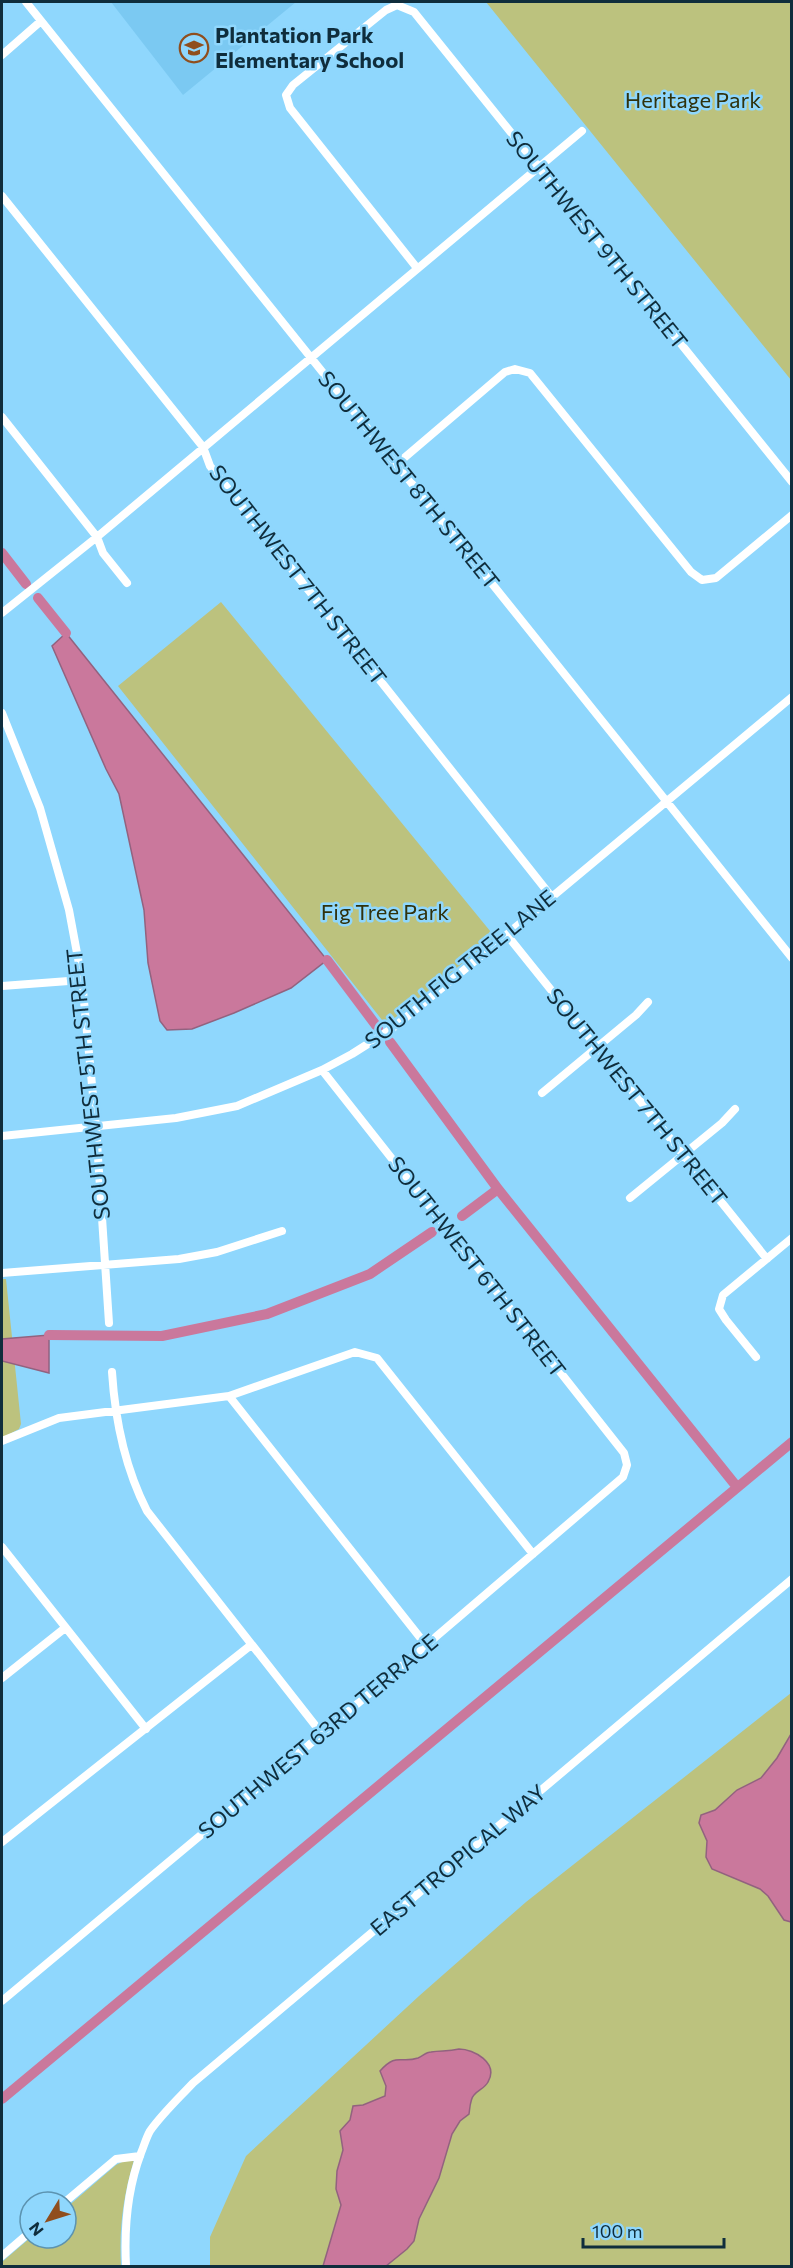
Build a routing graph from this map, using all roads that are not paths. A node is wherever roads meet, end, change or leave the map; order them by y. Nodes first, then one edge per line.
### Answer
1 (26, 2) edge
2 (41, 21) junction
3 (2, 55) edge
4 (582, 131) dead end
5 (538, 167) junction
6 (2, 196) edge
7 (417, 268) junction
8 (311, 357) junction
9 (2, 417) edge
10 (203, 447) junction
11 (397, 464) junction
12 (792, 482) edge
13 (792, 515) edge
14 (97, 537) junction
15 (127, 583) dead end
16 (2, 613) edge
17 (792, 697) edge
18 (2, 713) edge
19 (665, 801) junction
20 (551, 896) junction
21 (507, 935) junction
22 (792, 958) edge
23 (82, 980) junction
24 (2, 986) edge
25 (648, 1002) dead end
26 (596, 1047) junction
27 (322, 1070) junction
28 (542, 1093) dead end
29 (735, 1109) dead end
30 (96, 1128) junction
31 (2, 1136) edge
32 (683, 1155) junction
33 (630, 1198) dead end
34 (282, 1231) dead end
35 (792, 1238) edge
36 (767, 1259) junction
37 (105, 1266) junction
38 (2, 1273) edge
39 (109, 1323) dead end
40 (756, 1357) dead end
41 (112, 1372) dead end
42 (229, 1396) junction
43 (115, 1410) junction
44 (2, 1441) edge
45 (627, 1465) joint
46 (2, 1547) edge
47 (533, 1554) junction
48 (792, 1579) edge
49 (65, 1628) junction
50 (251, 1645) junction
51 (426, 1645) junction
52 (2, 1678) edge
53 (146, 1729) junction
54 (322, 1734) junction
55 (2, 1842) edge
56 (2, 2001) edge
57 (140, 2156) junction
58 (78, 2191) edge
59 (18, 2242) edge
60 (2, 2256) edge
61 (126, 2266) edge

1 - 2 street, SOUTHWEST 8TH STREET
2 - 3 street
2 - 8 street, SOUTHWEST 8TH STREET
4 - 5 street
5 - 7 street
5 - 7 street, SOUTHWEST 9TH STREET
5 - 12 street, SOUTHWEST 9TH STREET
6 - 10 street, SOUTHWEST 7TH STREET
7 - 8 street
8 - 10 street
8 - 11 street, SOUTHWEST 8TH STREET
9 - 14 street
10 - 14 street
10 - 20 street, SOUTHWEST 7TH STREET
11 - 13 street
11 - 19 street, SOUTHWEST 8TH STREET
14 - 15 street
14 - 16 street
17 - 19 street, SOUTH FIG TREE LANE
18 - 23 street, SOUTHWEST 5TH STREET
19 - 20 street, SOUTH FIG TREE LANE
19 - 22 street, SOUTHWEST 8TH STREET
20 - 21 street, SOUTH FIG TREE LANE
21 - 26 street, SOUTHWEST 7TH STREET
21 - 27 street, SOUTH FIG TREE LANE
23 - 24 street
23 - 30 street, SOUTHWEST 5TH STREET
25 - 26 street
26 - 28 street
26 - 32 street, SOUTHWEST 7TH STREET
27 - 30 street, SOUTH FIG TREE LANE
27 - 45 street, SOUTHWEST 6TH STREET
29 - 32 street
30 - 31 street, SOUTH FIG TREE LANE
30 - 37 street, SOUTHWEST 5TH STREET
32 - 33 street
32 - 36 street, SOUTHWEST 7TH STREET
34 - 37 street
35 - 36 street
36 - 40 street
37 - 38 street
37 - 39 street, SOUTHWEST 5TH STREET
41 - 43 street
42 - 43 street
42 - 47 street
42 - 51 street
43 - 44 street
43 - 50 street
45 - 47 street, SOUTHWEST 63RD TERRACE
46 - 49 street
47 - 51 street, SOUTHWEST 63RD TERRACE
48 - 57 street, EAST TROPICAL WAY
49 - 52 street
49 - 53 street
50 - 53 street
50 - 54 street
51 - 54 street, SOUTHWEST 63RD TERRACE
53 - 55 street
54 - 56 street, SOUTHWEST 63RD TERRACE
57 - 58 street
57 - 61 street, EAST TROPICAL WAY
59 - 60 street

